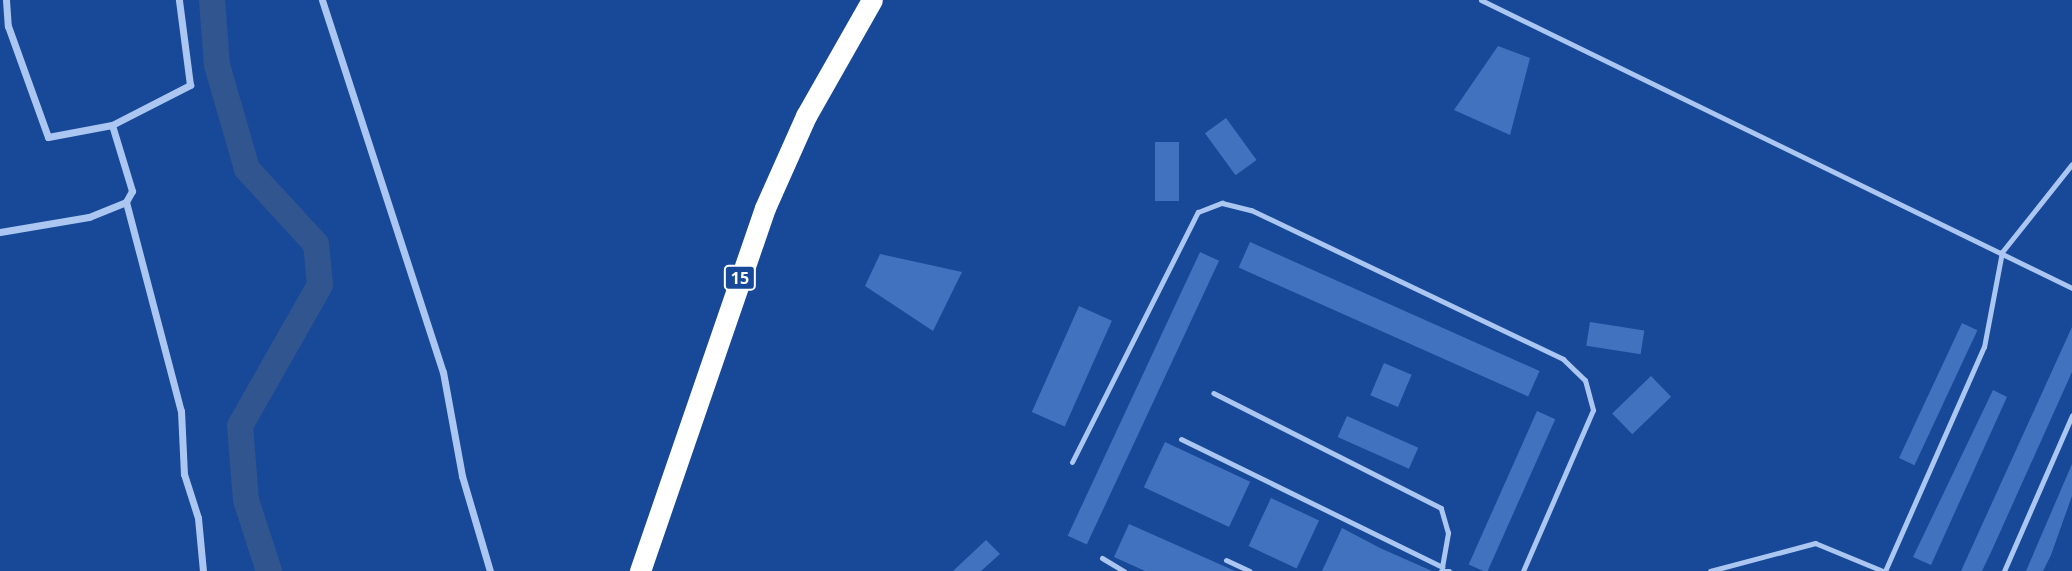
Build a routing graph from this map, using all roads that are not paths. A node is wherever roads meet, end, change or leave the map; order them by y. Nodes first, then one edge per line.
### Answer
1 (6, 0) edge
2 (179, 0) edge
3 (322, 0) edge
4 (872, 0) edge
5 (1481, 0) edge
6 (4, 27) edge
7 (113, 125) junction
8 (2072, 164) edge
9 (125, 202) junction
10 (0, 232) edge
11 (2002, 252) junction
12 (2072, 288) edge
13 (1213, 393) dead end
14 (2072, 415) edge
15 (1181, 439) dead end
16 (1072, 462) dead end
17 (1102, 558) dead end
18 (1226, 560) dead end
19 (1442, 569) edge
20 (204, 571) edge
21 (490, 571) edge
22 (640, 571) edge
23 (1124, 571) edge
24 (1250, 571) edge
25 (1450, 571) edge
26 (1523, 571) edge
27 (1710, 571) edge
28 (1884, 571) edge
29 (2004, 571) edge

1 - 6 street
2 - 7 street
3 - 21 street
4 - 22 highway, 15
5 - 11 lane
6 - 7 street
7 - 9 street
8 - 11 lane
9 - 10 street
9 - 20 street
11 - 12 lane
11 - 28 lane
13 - 19 lane
14 - 29 lane
15 - 19 lane
16 - 26 lane
17 - 23 lane
18 - 24 lane
19 - 25 lane
27 - 28 lane

